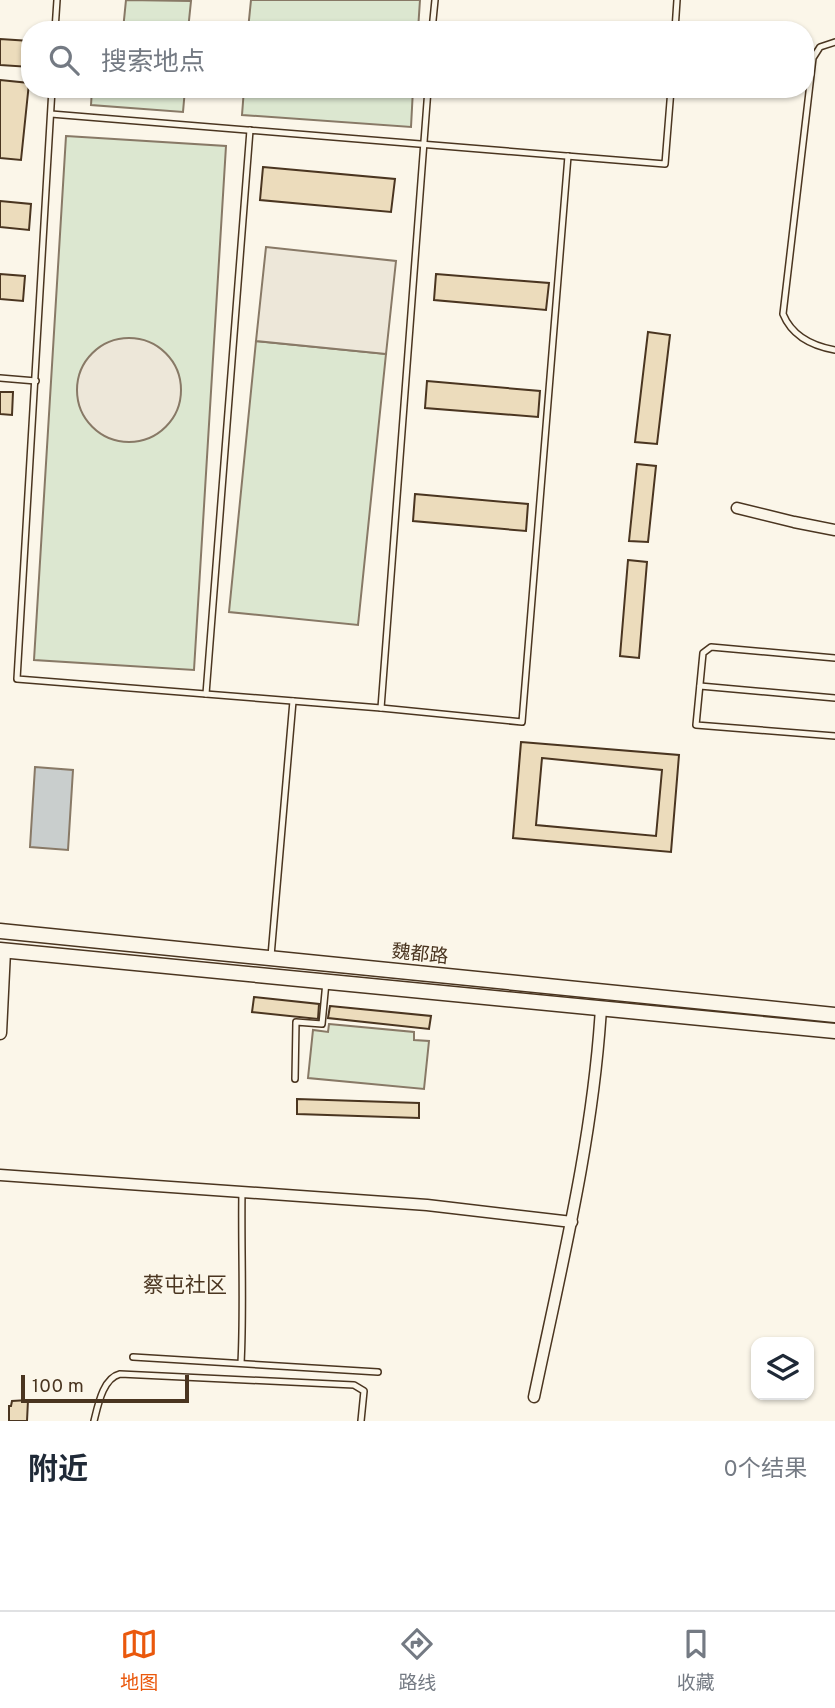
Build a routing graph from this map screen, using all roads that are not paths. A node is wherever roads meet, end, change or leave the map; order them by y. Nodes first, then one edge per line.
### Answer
1 (57, 0) edge
2 (435, 0) edge
3 (677, 0) edge
4 (56, 21) edge
5 (433, 21) edge
6 (676, 21) edge
7 (835, 42) edge
8 (814, 56) edge
9 (52, 98) edge
10 (427, 98) edge
11 (670, 98) edge
12 (808, 98) edge
13 (51, 114) junction
14 (250, 130) junction
15 (424, 144) junction
16 (568, 156) junction
17 (835, 350) edge
18 (0, 378) edge
19 (36, 381) junction
20 (737, 508) dead end
21 (835, 530) edge
22 (835, 658) edge
23 (700, 686) junction
24 (206, 694) junction
25 (835, 698) edge
26 (293, 701) junction
27 (381, 708) junction
28 (835, 736) edge
29 (0, 931) edge
30 (2, 950) edge
31 (271, 957) junction
32 (326, 982) junction
33 (601, 1008) junction
34 (835, 1015) edge
35 (835, 1031) edge
36 (0, 1033) edge
37 (295, 1079) dead end
38 (0, 1175) edge
39 (242, 1192) junction
40 (572, 1222) junction
41 (133, 1357) dead end
42 (241, 1363) junction
43 (378, 1372) dead end
44 (534, 1397) dead end
45 (94, 1421) edge
46 (361, 1421) edge

1 - 4 lane
2 - 5 lane
3 - 6 lane
7 - 8 lane
9 - 13 lane
10 - 15 lane
11 - 16 lane
12 - 17 lane
13 - 14 lane
13 - 19 lane
14 - 15 lane
14 - 24 lane
15 - 16 lane
15 - 27 lane
16 - 27 lane
18 - 19 lane
19 - 24 lane
20 - 21 street
22 - 23 lane
23 - 25 lane
23 - 28 lane
24 - 26 lane
26 - 27 lane
26 - 31 lane
29 - 31 main road, 魏都路
30 - 32 main road, 魏都路
30 - 36 street
31 - 34 main road, 魏都路
32 - 33 main road, 魏都路
32 - 37 lane
33 - 35 main road, 魏都路
33 - 40 street
38 - 39 street
39 - 40 street
39 - 42 lane
40 - 44 street
41 - 42 lane
42 - 43 lane
45 - 46 lane

